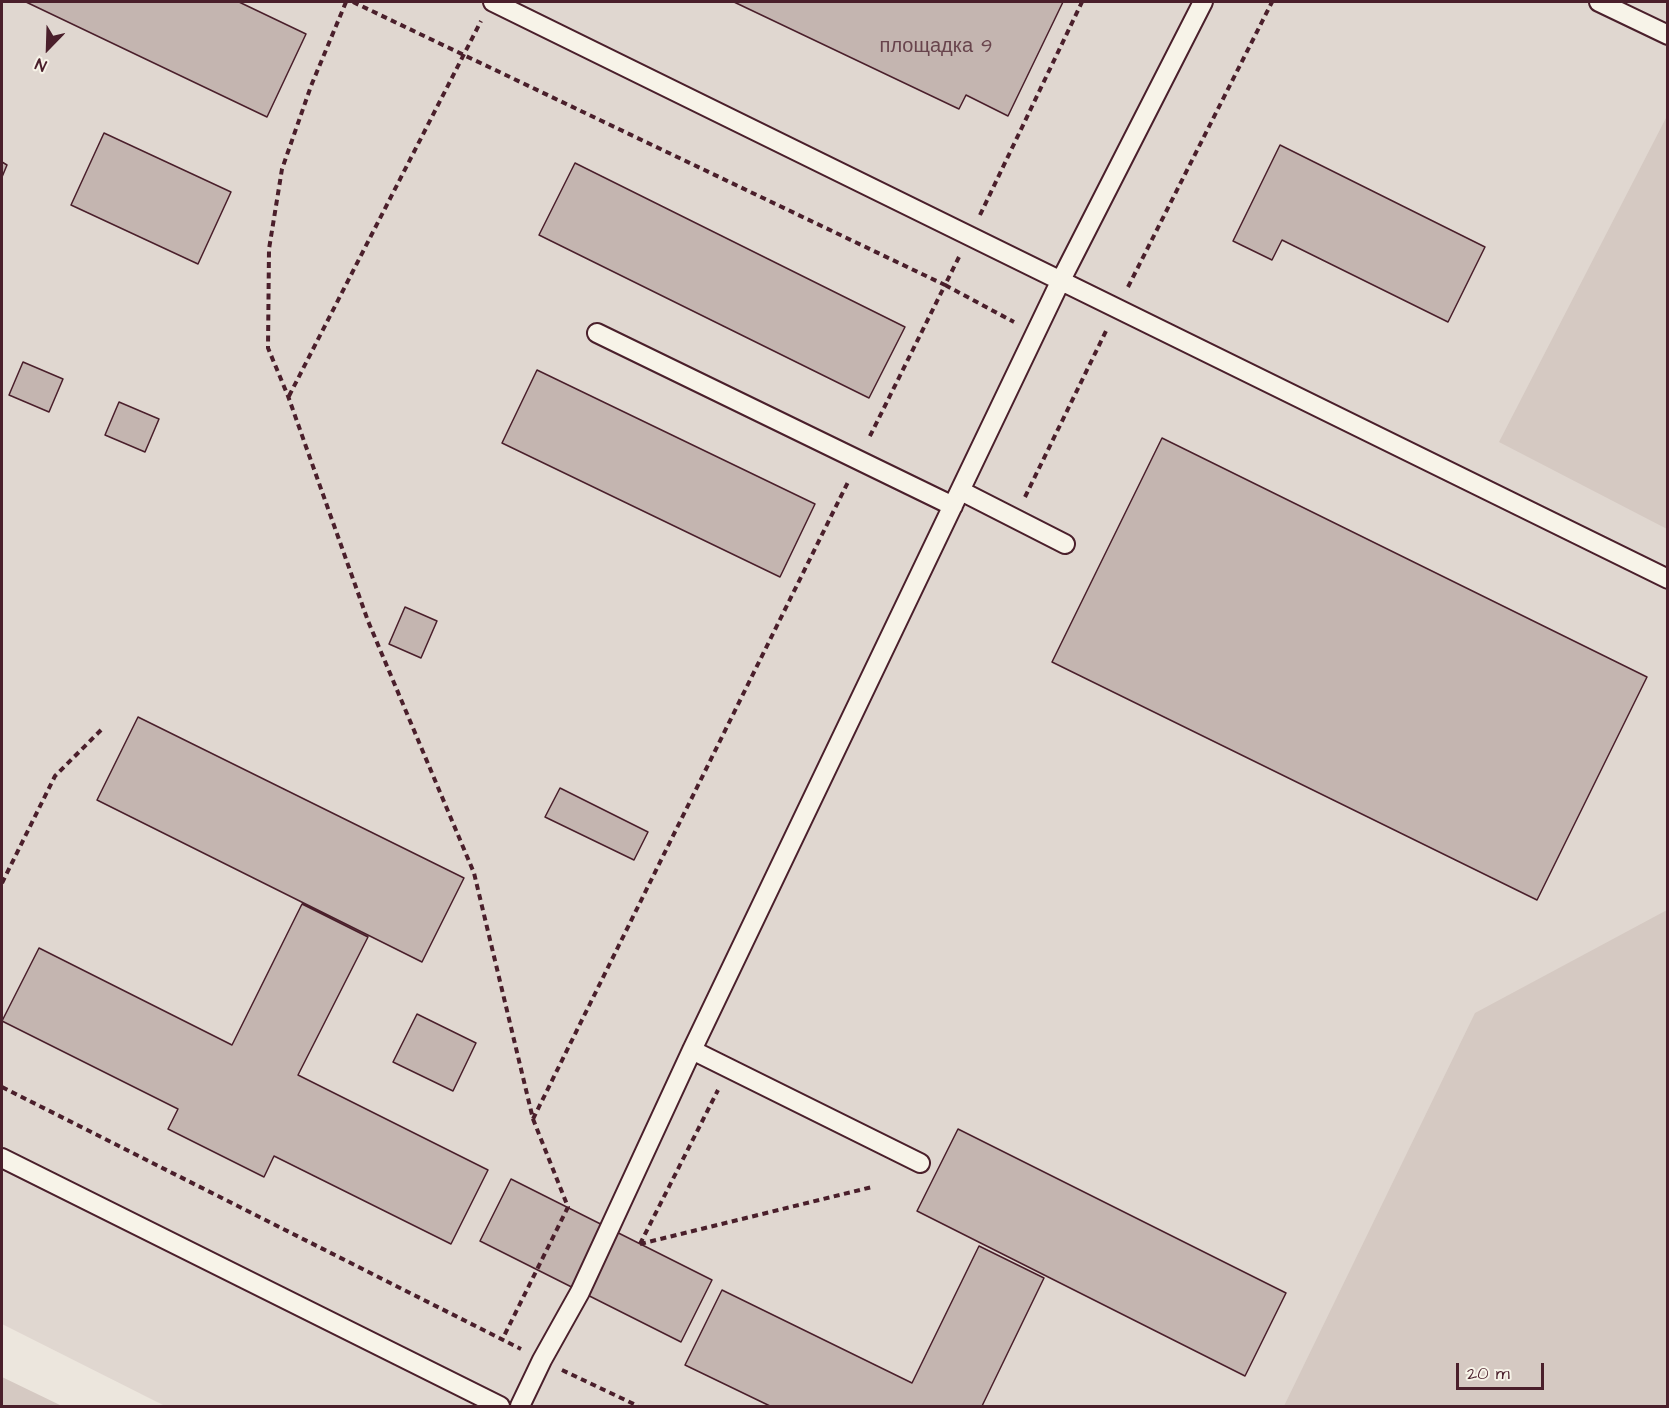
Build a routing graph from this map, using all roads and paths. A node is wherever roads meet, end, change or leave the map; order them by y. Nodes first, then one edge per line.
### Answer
1 (346, 2) edge
2 (353, 2) edge
3 (1082, 2) edge
4 (1203, 2) edge
5 (1272, 2) edge
6 (1599, 2) edge
7 (489, 7) edge
8 (1668, 35) edge
9 (465, 53) junction
10 (970, 237) junction
11 (1060, 282) junction
12 (945, 285) junction
13 (1117, 309) junction
14 (597, 333) dead end
15 (1036, 333) junction
16 (288, 396) junction
17 (858, 460) junction
18 (957, 499) junction
19 (1015, 518) junction
20 (1065, 544) dead end
21 (1668, 579) edge
22 (104, 727) dead end
23 (2, 882) edge
24 (692, 1050) junction
25 (729, 1068) junction
26 (2, 1088) edge
27 (533, 1119) junction
28 (2, 1158) edge
29 (920, 1163) dead end
30 (872, 1187) dead end
31 (502, 1340) junction
32 (542, 1360) junction
33 (500, 1407) edge
34 (520, 1407) edge
35 (638, 1407) edge

1 - 16 path
2 - 9 path
3 - 10 path
4 - 11 lane
5 - 13 path
6 - 8 lane
7 - 9 path
7 - 10 lane
9 - 12 path
9 - 16 path
10 - 11 lane
10 - 12 path
11 - 13 lane
11 - 15 lane
12 - 15 path
12 - 17 path
13 - 19 path
13 - 21 lane
14 - 17 lane
15 - 18 lane
16 - 27 path
17 - 18 lane
17 - 27 path
18 - 19 lane
18 - 24 lane
19 - 20 lane
22 - 23 path
24 - 25 lane
24 - 32 lane
25 - 29 lane
25 - 30 path
26 - 31 path
27 - 31 path
28 - 33 lane
31 - 32 path
32 - 34 lane
32 - 35 path

